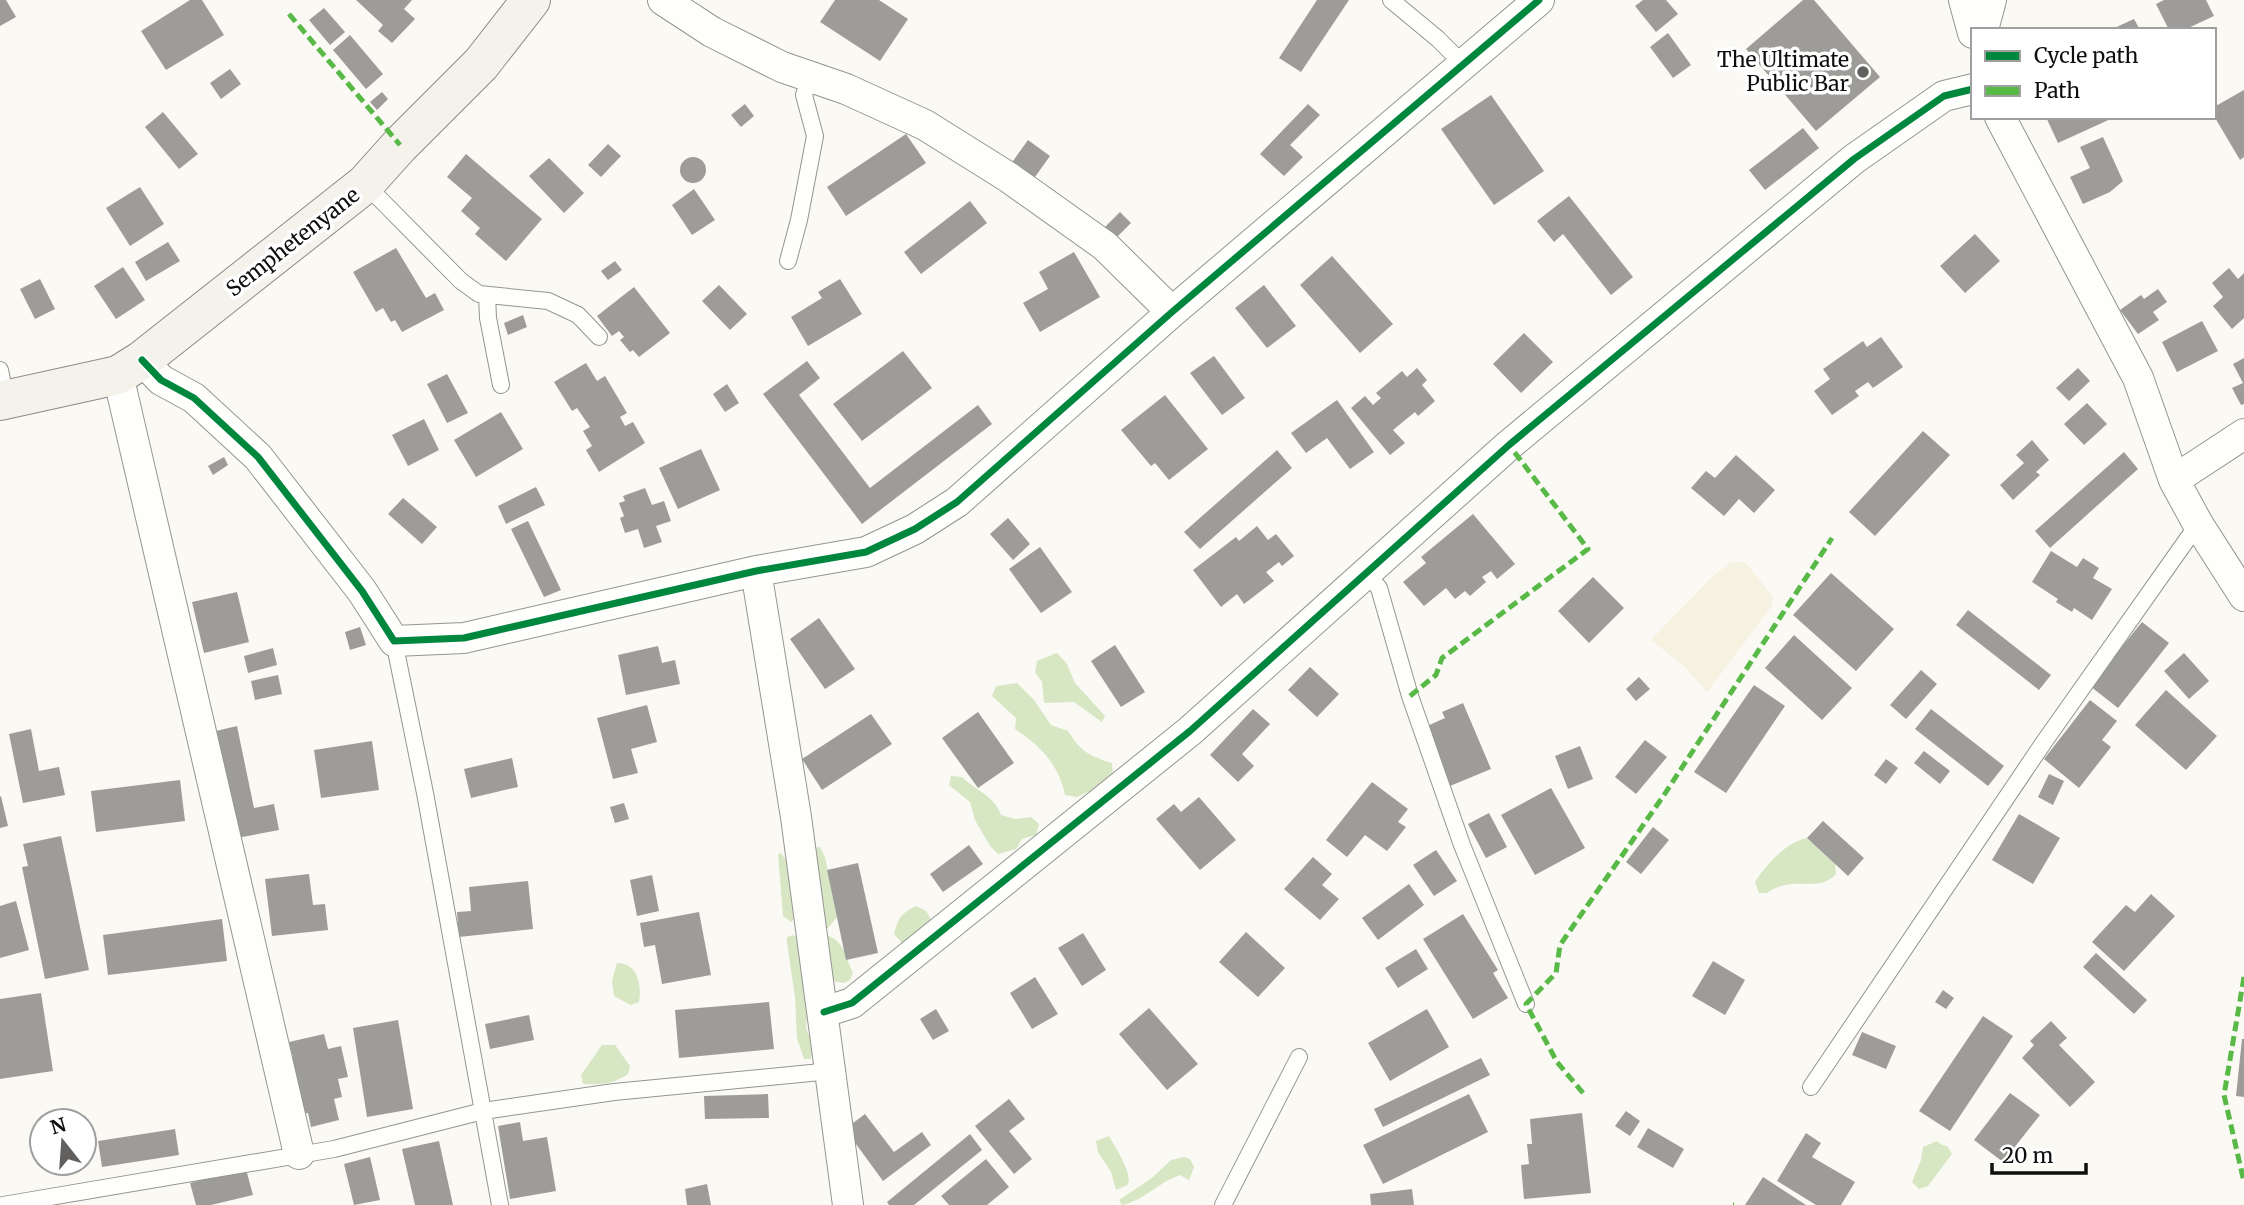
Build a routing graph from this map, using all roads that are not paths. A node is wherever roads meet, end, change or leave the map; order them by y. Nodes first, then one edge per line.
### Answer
1 (531, 0) edge
2 (663, 0) edge
3 (1391, 0) edge
4 (1539, 0) edge
5 (1964, 0) edge
6 (1991, 0) edge
7 (1972, 28) edge
8 (1984, 28) edge
9 (1463, 64) junction
10 (810, 77) junction
11 (1971, 89) edge
12 (2001, 119) edge
13 (365, 184) junction
14 (788, 261) dead end
15 (487, 295) junction
16 (1172, 312) junction
17 (599, 337) dead end
18 (130, 368) junction
19 (501, 386) dead end
20 (2, 390) edge
21 (2244, 434) edge
22 (2174, 480) junction
23 (2199, 524) junction
24 (756, 571) junction
25 (1366, 573) junction
26 (2244, 596) edge
27 (394, 641) junction
28 (1526, 1004) dead end
29 (824, 1012) junction
30 (1299, 1058) dead end
31 (831, 1071) junction
32 (1811, 1087) dead end
33 (483, 1111) junction
34 (299, 1154) junction
35 (3, 1205) edge
36 (500, 1205) edge
37 (848, 1205) edge
38 (1223, 1205) edge

1 - 13 main road, Semphetenyane
2 - 10 street
3 - 9 lane
4 - 9 street
5 - 7 street
6 - 8 street
9 - 16 street
10 - 14 lane
10 - 16 street
11 - 25 street
12 - 22 street
13 - 15 lane
13 - 18 main road, Semphetenyane
15 - 17 lane
15 - 19 lane
16 - 24 street
18 - 20 main road, Semphetenyane
18 - 27 street
18 - 34 street
21 - 22 street
22 - 23 street
23 - 26 street
23 - 32 lane
24 - 27 street
24 - 29 street
25 - 28 lane
25 - 29 street
27 - 33 lane
29 - 31 street
30 - 38 lane
31 - 33 lane
31 - 37 street
33 - 34 lane
33 - 36 lane
34 - 35 lane

